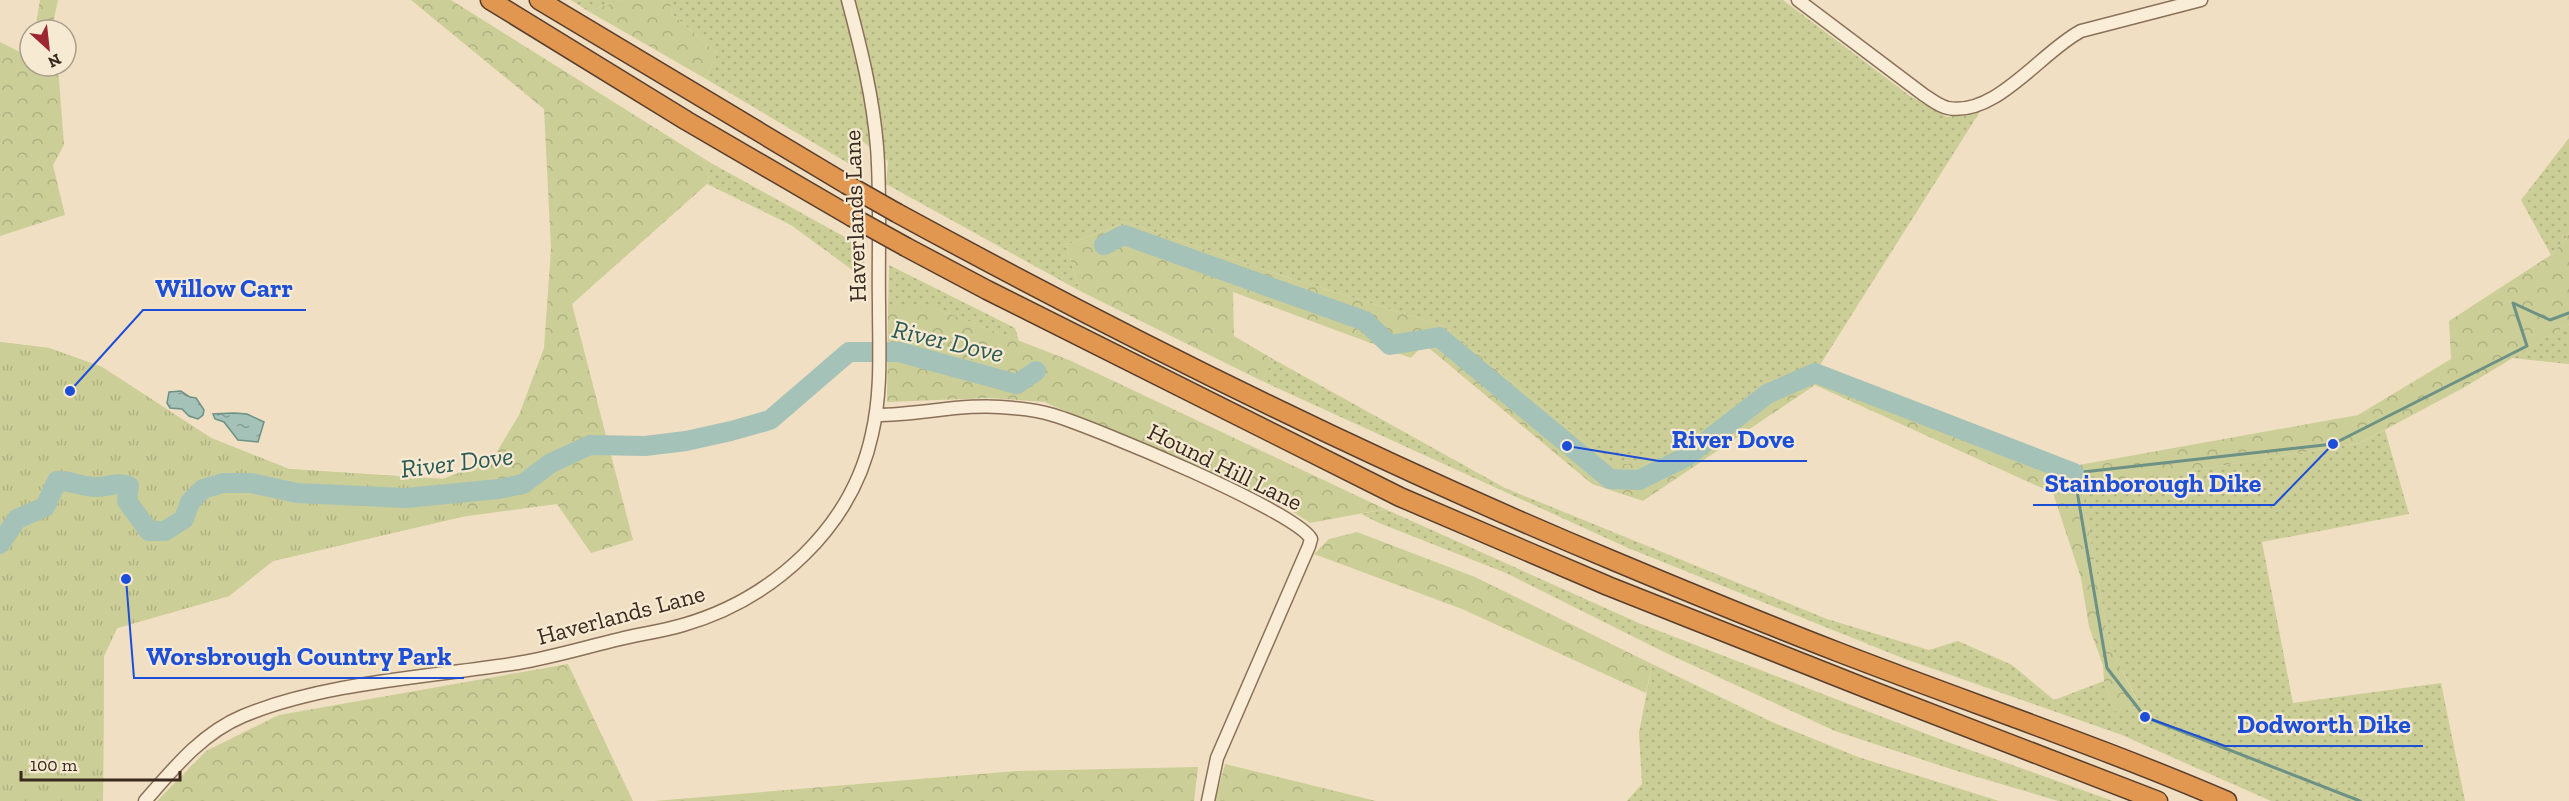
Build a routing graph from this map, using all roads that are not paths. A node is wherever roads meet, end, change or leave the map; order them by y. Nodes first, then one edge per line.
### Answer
1 (490, 0) edge
2 (538, 0) edge
3 (848, 0) edge
4 (1798, 0) edge
5 (2201, 0) edge
6 (876, 415) junction
7 (145, 801) edge
8 (1208, 801) edge
9 (2158, 801) edge
10 (2227, 801) edge

1 - 9 highway, bridge
2 - 10 highway, bridge
3 - 6 street, Haverlands Lane
4 - 5 street
6 - 7 street, Haverlands Lane
6 - 8 street, Hound Hill Lane

